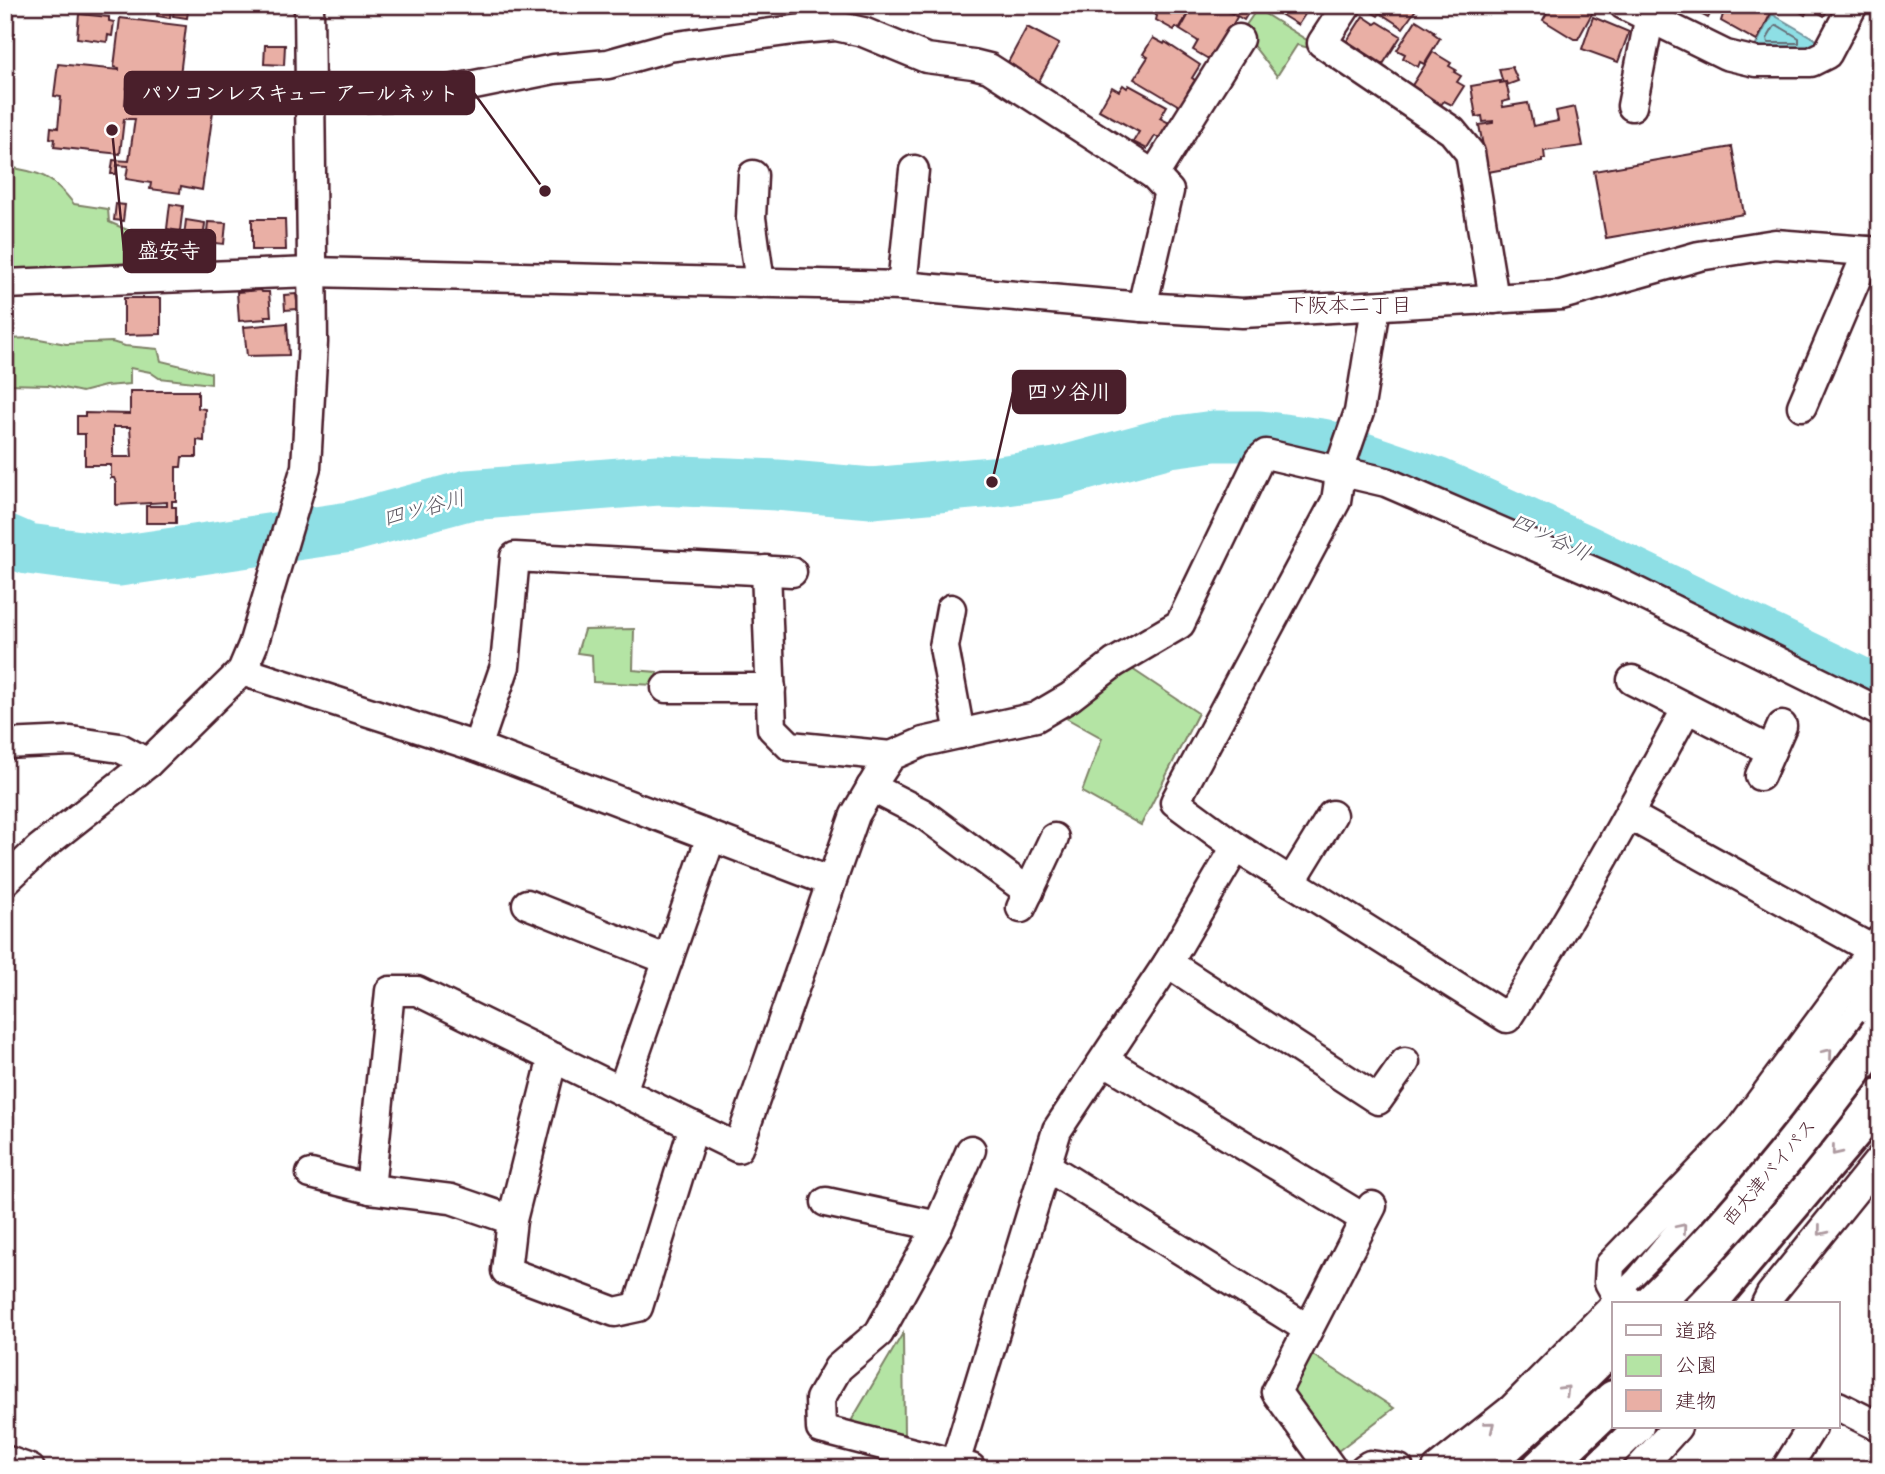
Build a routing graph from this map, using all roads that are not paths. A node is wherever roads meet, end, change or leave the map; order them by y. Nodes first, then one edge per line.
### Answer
1 (309, 5) edge
2 (1347, 5) edge
3 (1853, 5) edge
4 (1642, 9) edge
5 (1240, 39) dead end
6 (312, 94) junction
7 (1632, 106) dead end
8 (914, 170) dead end
9 (753, 175) dead end
10 (1154, 175) junction
11 (1874, 252) edge
12 (312, 272) junction
13 (760, 283) junction
14 (5, 284) edge
15 (902, 286) junction
16 (1494, 299) junction
17 (1142, 307) junction
18 (1376, 307) junction
19 (1802, 406) dead end
20 (1343, 459) junction
21 (951, 609) dead end
22 (242, 671) junction
23 (1632, 680) dead end
24 (666, 688) dead end
25 (771, 688) junction
26 (1686, 710) junction
27 (1880, 712) edge
28 (960, 734) junction
29 (5, 744) edge
30 (477, 747) junction
31 (1771, 751) dead end
32 (891, 756) junction
33 (148, 763) junction
34 (871, 788) junction
35 (1332, 815) dead end
36 (1629, 815) junction
37 (711, 836) junction
38 (1054, 838) dead end
39 (1236, 847) junction
40 (5, 881) edge
41 (831, 882) junction
42 (1291, 882) junction
43 (527, 904) dead end
44 (1876, 945) edge
45 (668, 960) junction
46 (1168, 963) junction
47 (1880, 985) edge
48 (1880, 1033) edge
49 (553, 1057) junction
50 (1105, 1061) junction
51 (1405, 1062) dead end
52 (622, 1091) junction
53 (1880, 1098) edge
54 (694, 1126) junction
55 (971, 1150) dead end
56 (1880, 1159) edge
57 (1046, 1166) junction
58 (311, 1174) dead end
59 (370, 1189) junction
60 (826, 1202) dead end
61 (512, 1220) junction
62 (937, 1226) junction
63 (1628, 1299) edge
64 (1652, 1302) edge
65 (1708, 1302) edge
66 (1767, 1302) edge
67 (1612, 1314) edge
68 (1308, 1329) junction
69 (1612, 1344) edge
70 (1612, 1402) edge
71 (1840, 1407) edge
72 (1880, 1427) edge
73 (1638, 1428) edge
74 (1676, 1428) edge
75 (1811, 1428) edge
76 (5, 1460) edge
77 (964, 1466) edge
78 (30, 1469) edge
79 (1332, 1469) edge
80 (1364, 1469) edge
81 (1399, 1469) edge
82 (1437, 1469) edge
83 (1478, 1469) edge
84 (1541, 1469) edge
85 (1595, 1469) edge
86 (1639, 1469) edge
87 (1786, 1469) edge

1 - 6 street
2 - 16 street
3 - 4 street
4 - 7 street
5 - 10 street
6 - 10 street
6 - 12 street
8 - 15 street
9 - 13 street
10 - 17 street
11 - 16 street
11 - 19 street
12 - 13 street
12 - 14 street
12 - 22 street
13 - 15 street
15 - 17 street
16 - 18 street
17 - 18 street
18 - 20 street
20 - 27 street
20 - 28 street
20 - 39 street
21 - 28 street
22 - 30 street
22 - 33 street
23 - 26 street
24 - 25 street
25 - 30 street
25 - 32 street
26 - 31 street
26 - 36 street
28 - 32 street
29 - 33 street
30 - 37 street
32 - 34 street
33 - 40 street
34 - 38 street
34 - 41 street
35 - 42 street
36 - 42 street
36 - 44 street
37 - 41 street
37 - 45 street
39 - 42 street
39 - 46 street
41 - 54 street
43 - 45 street
44 - 63 street
45 - 52 street
46 - 50 street
46 - 51 street
63 -> 47 street
48 - 63 highway, 西大津バイパス, bridge
49 - 52 street
49 - 59 street
49 - 61 street
50 - 57 street
50 - 68 street
52 - 54 street
53 -> 65 highway, 西大津バイパス
54 - 61 street
55 - 62 street
56 -> 66 street
57 - 68 street
57 - 77 street
58 - 59 street
59 - 61 street
60 - 62 street
62 - 77 street
63 - 64 street
82 -> 67 street
68 - 79 street
83 -> 69 highway
70 - 84 highway
71 - 72 street
73 - 85 street
74 - 86 street
75 - 87 street
76 - 78 street
80 - 81 street

